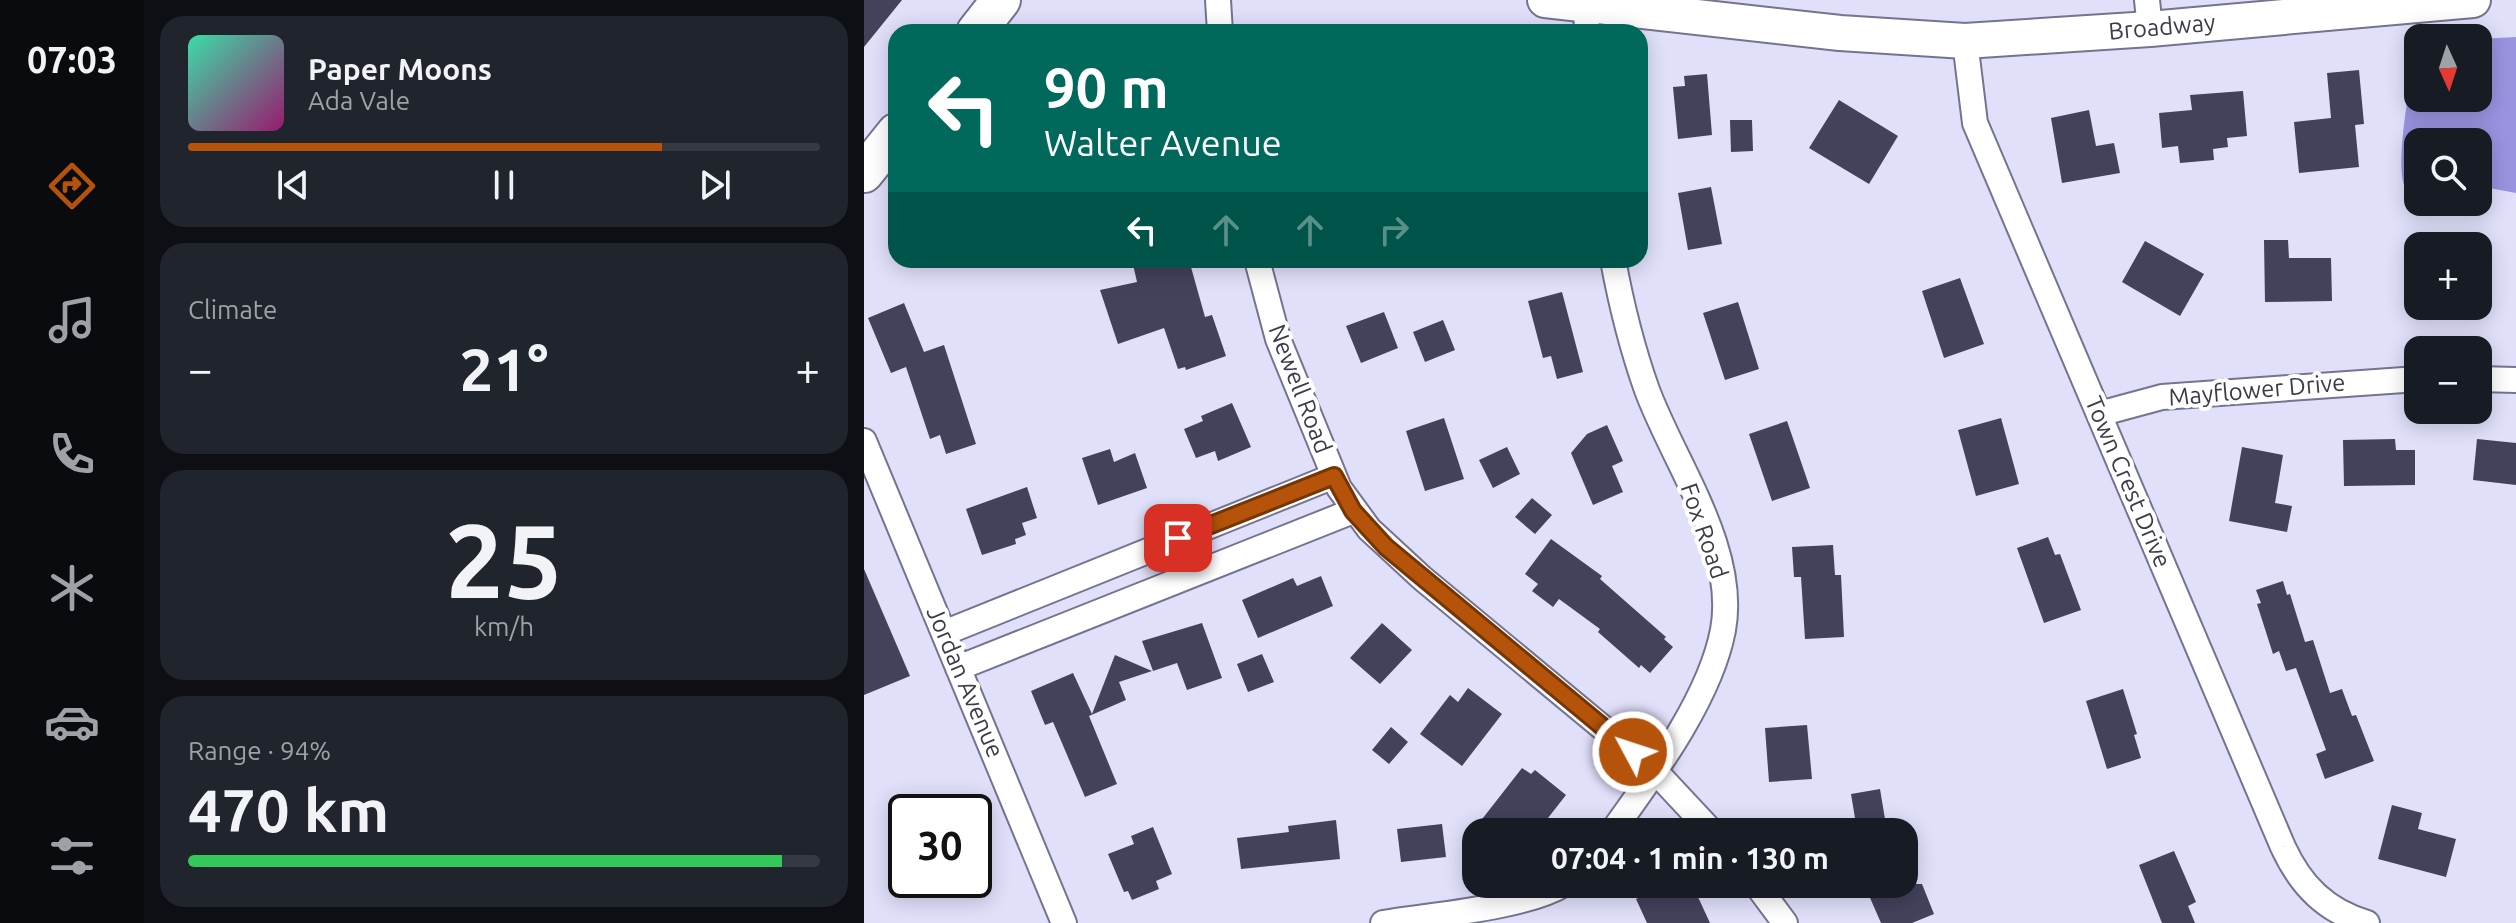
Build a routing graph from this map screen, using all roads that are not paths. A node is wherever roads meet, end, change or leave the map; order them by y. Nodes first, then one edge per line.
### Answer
1 (1001, 0) edge
2 (1218, 0) edge
3 (1545, 0) edge
4 (2473, 0) edge
5 (2149, 15) edge
6 (1586, 19) edge
7 (982, 24) edge
8 (1220, 24) edge
9 (1965, 41) junction
10 (888, 143) edge
11 (864, 173) edge
12 (1259, 268) edge
13 (1615, 268) edge
14 (2492, 379) edge
15 (2404, 380) edge
16 (2516, 380) edge
17 (2099, 414) junction
18 (864, 441) edge
19 (1334, 476) junction
20 (1353, 511) junction
21 (944, 633) junction
22 (958, 668) junction
23 (1655, 771) junction
24 (1622, 818) edge
25 (1699, 818) edge
26 (1526, 898) edge
27 (1766, 898) edge
28 (1064, 923) edge
29 (1383, 923) edge
30 (1785, 923) edge
31 (2367, 923) edge

1 - 7 main road
2 - 8 street
3 - 6 main road, Broadway
4 - 5 main road, Broadway
5 - 9 main road, Broadway
6 - 9 main road, Broadway
9 - 17 street, Town Crest Drive
10 - 11 main road
12 - 19 street, Newell Road
13 - 23 street, Fox Road
14 - 16 street
15 - 17 street, Mayflower Drive
17 - 31 street, Town Crest Drive
18 - 21 street, Jordan Avenue
19 - 20 street, Newell Road
19 - 21 street
20 - 22 street
20 - 23 street, Newell Road
21 - 22 street, Jordan Avenue
22 - 28 street, Jordan Avenue
23 - 24 street, Fox Road
23 - 25 street, Newell Road
26 - 29 street
27 - 30 street

